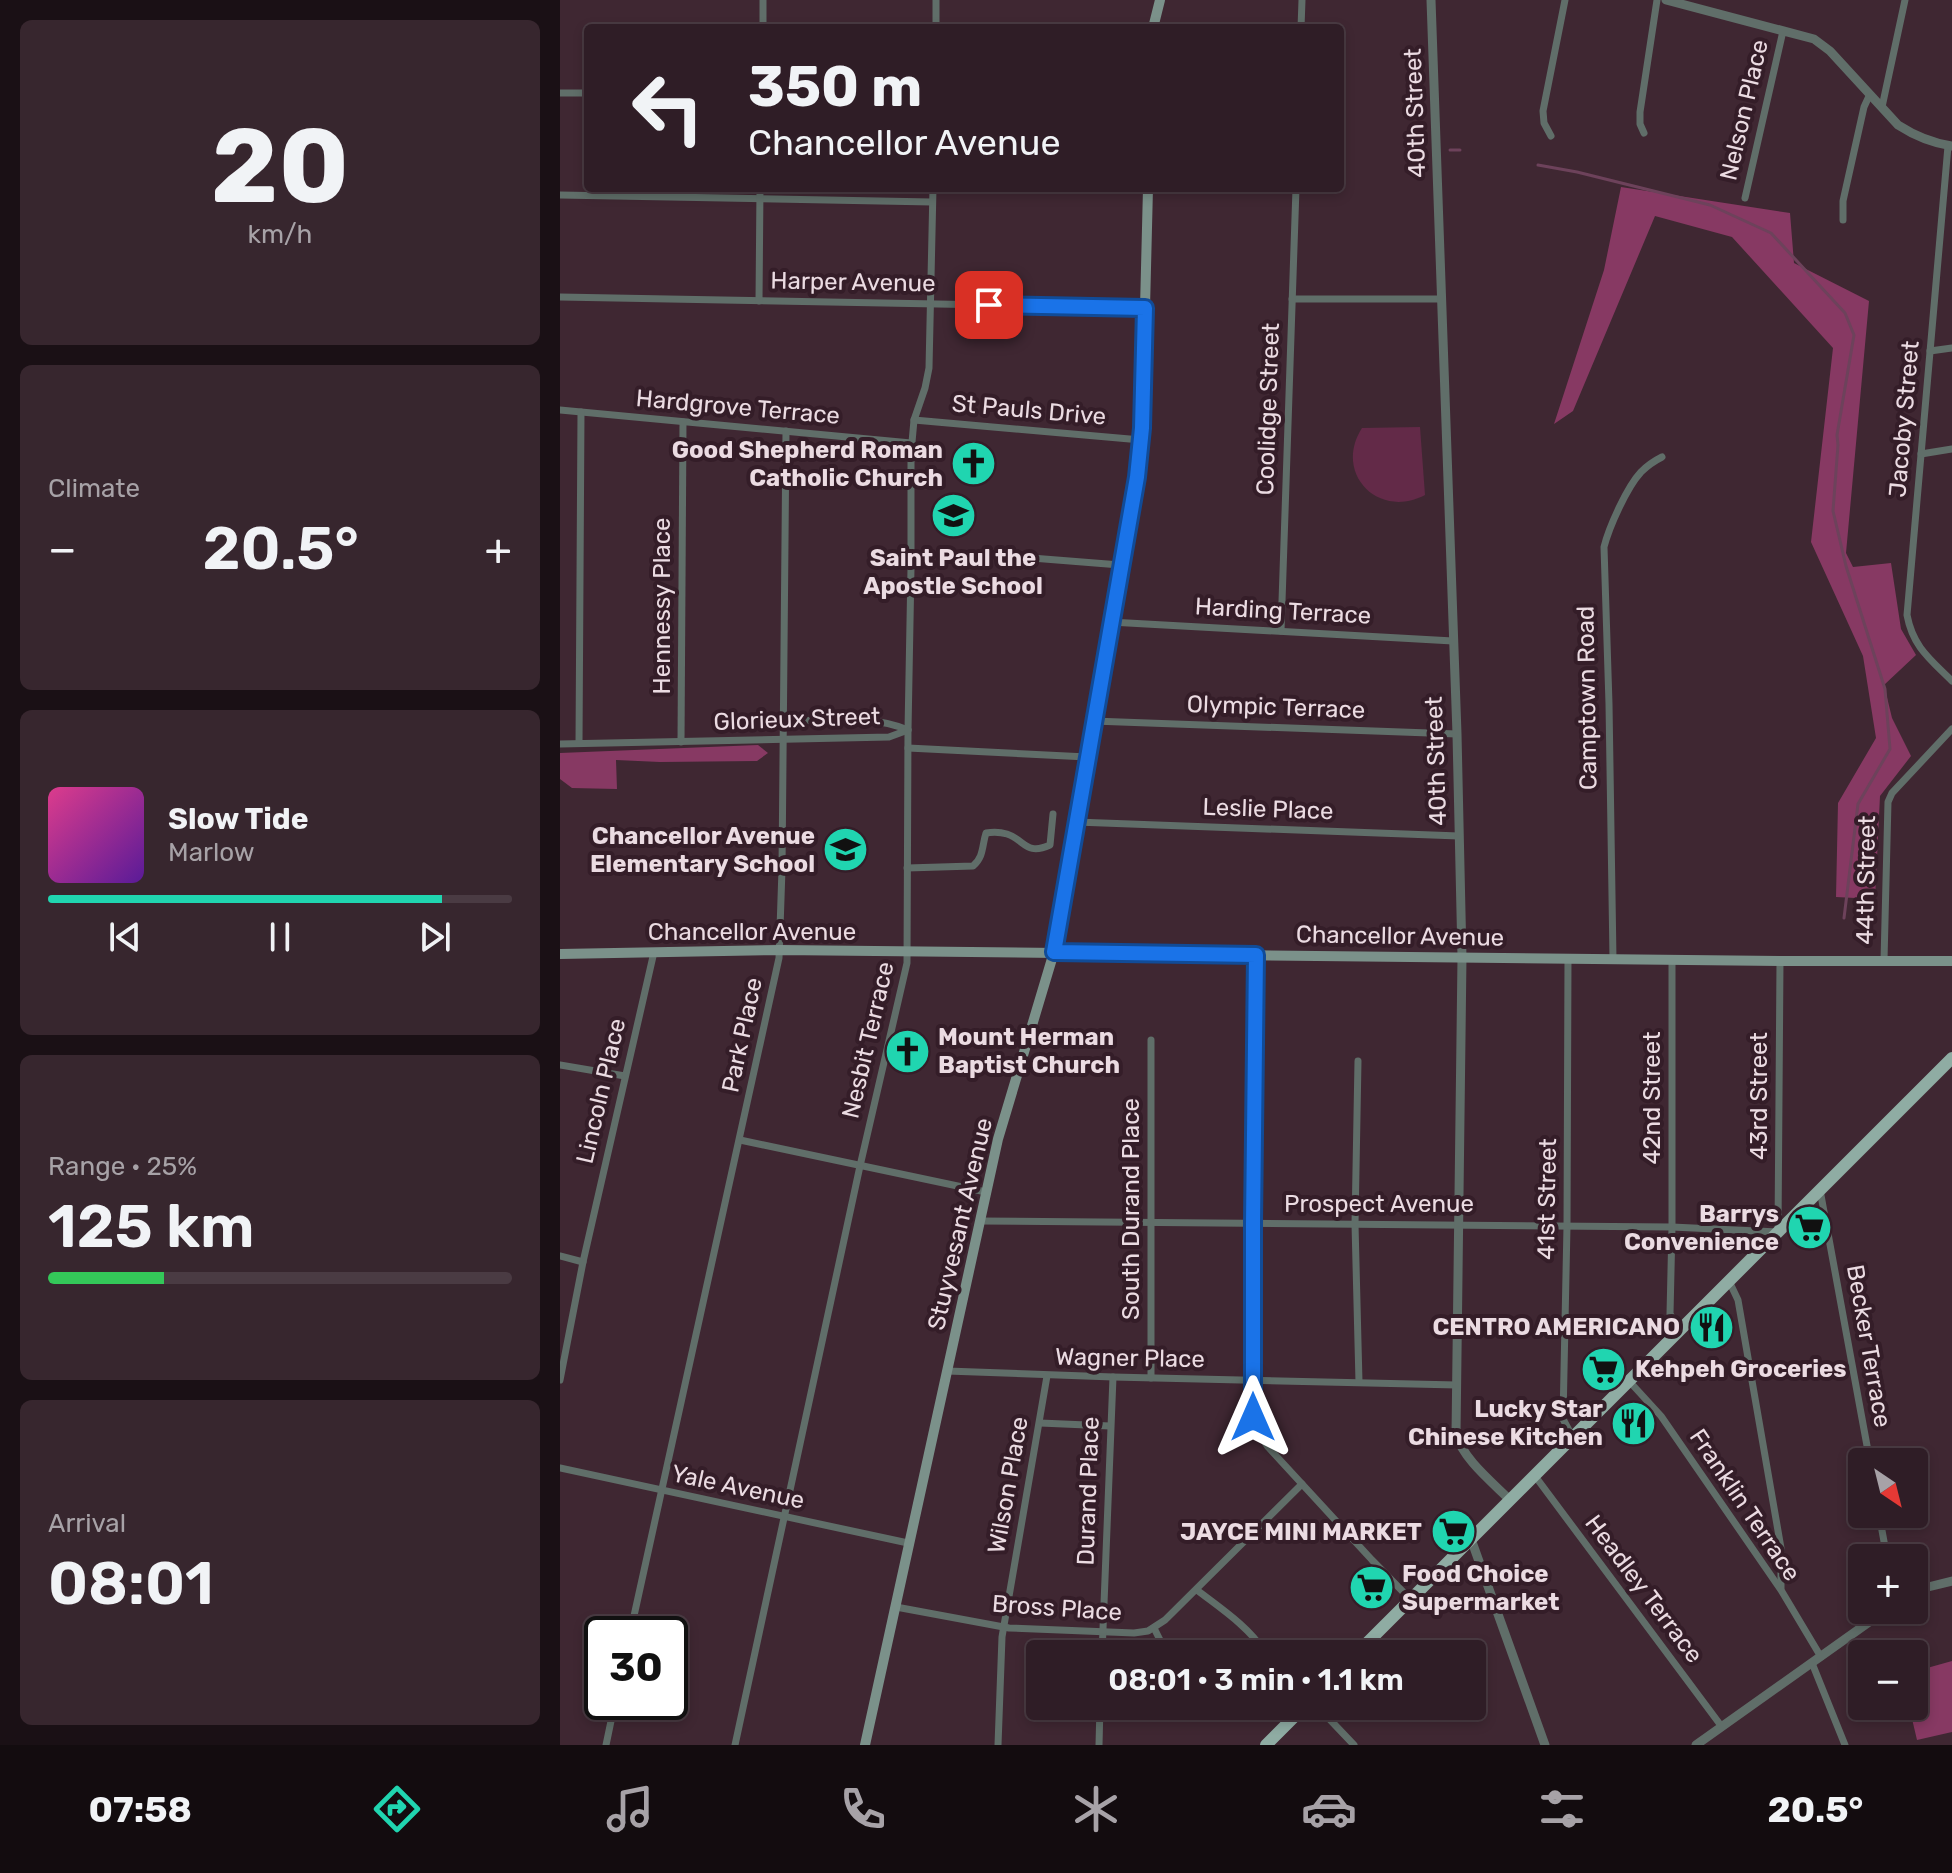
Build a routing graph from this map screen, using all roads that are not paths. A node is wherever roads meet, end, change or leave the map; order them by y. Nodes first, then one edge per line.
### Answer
1 (763, 0) edge
2 (936, 0) edge
3 (1151, 0) edge
4 (1160, 0) edge
5 (1302, 0) edge
6 (1431, 0) edge
7 (1565, 0) edge
8 (1657, 0) edge
9 (1666, 0) edge
10 (1905, 0) edge
11 (1692, 3) edge
12 (763, 24) edge
13 (936, 24) edge
14 (1153, 24) edge
15 (1154, 24) edge
16 (1301, 24) edge
17 (1783, 31) junction
18 (560, 93) edge
19 (584, 93) edge
20 (1870, 94) junction
21 (1882, 107) junction
22 (1644, 133) dead end
23 (1551, 136) dead end
24 (1950, 146) edge
25 (760, 192) edge
26 (933, 192) edge
27 (1148, 192) edge
28 (1296, 192) edge
29 (560, 195) edge
30 (1745, 198) dead end
31 (759, 199) junction
32 (932, 202) junction
33 (1843, 220) dead end
34 (560, 297) edge
35 (1292, 299) junction
36 (1442, 299) junction
37 (759, 301) junction
38 (930, 304) junction
39 (1145, 308) junction
40 (1952, 348) edge
41 (1930, 351) junction
42 (560, 410) edge
43 (581, 412) junction
44 (914, 420) junction
45 (683, 422) junction
46 (786, 431) junction
47 (1141, 440) junction
48 (911, 443) junction
49 (1952, 449) edge
50 (1921, 454) junction
51 (1662, 457) dead end
52 (980, 554) dead end
53 (1120, 565) junction
54 (1110, 622) junction
55 (1281, 631) junction
56 (1453, 641) junction
57 (1952, 681) edge
58 (783, 721) junction
59 (1093, 721) junction
60 (1952, 729) edge
61 (908, 730) junction
62 (1457, 734) junction
63 (783, 739) junction
64 (681, 742) junction
65 (579, 743) junction
66 (560, 744) edge
67 (908, 748) junction
68 (1087, 757) junction
69 (1053, 814) dead end
70 (1076, 822) junction
71 (1459, 836) junction
72 (907, 868) junction
73 (780, 950) junction
74 (908, 951) junction
75 (654, 952) junction
76 (1054, 952) junction
77 (560, 954) edge
78 (1256, 955) junction
79 (1462, 957) junction
80 (1568, 958) junction
81 (1613, 959) junction
82 (1672, 960) junction
83 (1884, 960) junction
84 (1780, 961) junction
85 (1952, 961) edge
86 (1151, 1040) dead end
87 (1952, 1058) edge
88 (1358, 1061) dead end
89 (560, 1065) edge
90 (625, 1076) junction
91 (740, 1140) junction
92 (860, 1166) junction
93 (1820, 1190) junction
94 (986, 1192) junction
95 (980, 1221) junction
96 (1151, 1222) junction
97 (1253, 1224) junction
98 (1355, 1224) junction
99 (1458, 1225) junction
100 (1567, 1226) junction
101 (1672, 1227) junction
102 (1778, 1232) junction
103 (560, 1256) edge
104 (583, 1262) junction
105 (1729, 1281) junction
106 (1680, 1329) junction
107 (562, 1363) edge
108 (947, 1371) junction
109 (1047, 1376) junction
110 (1113, 1377) junction
111 (1151, 1378) junction
112 (560, 1380) edge
113 (1253, 1381) junction
114 (1629, 1381) junction
115 (1359, 1382) junction
116 (1457, 1385) junction
117 (1040, 1423) junction
118 (1110, 1426) junction
119 (1573, 1438) junction
120 (1867, 1448) edge
121 (560, 1468) edge
122 (1535, 1476) junction
123 (1302, 1484) junction
124 (661, 1491) junction
125 (1510, 1500) junction
126 (785, 1517) junction
127 (1471, 1539) junction
128 (908, 1543) junction
129 (1952, 1581) edge
130 (1928, 1587) edge
131 (1197, 1590) junction
132 (1781, 1590) junction
133 (1411, 1600) junction
134 (896, 1607) junction
135 (634, 1616) edge
136 (1867, 1624) edge
137 (1004, 1627) junction
138 (1154, 1628) junction
139 (1103, 1632) junction
140 (1103, 1640) edge
141 (1160, 1640) edge
142 (1255, 1640) edge
143 (1370, 1640) edge
144 (1817, 1660) junction
145 (611, 1720) edge
146 (1100, 1720) edge
147 (1291, 1720) edge
148 (1330, 1720) edge
149 (1722, 1727) junction
150 (1710, 1741) edge
151 (606, 1745) edge
152 (735, 1745) edge
153 (865, 1745) edge
154 (998, 1745) edge
155 (1099, 1745) edge
156 (1266, 1745) edge
157 (1354, 1745) edge
158 (1545, 1745) edge
159 (1696, 1745) edge
160 (1845, 1745) edge

1 - 12 street
2 - 13 street
3 - 14 main road
4 - 15 main road
5 - 16 street
6 - 36 street, 40th Street
7 - 23 street
8 - 22 street
9 - 11 street
10 - 21 street
11 - 17 street
17 - 20 street
17 - 30 street, Nelson Place
18 - 19 street
20 - 21 street
20 - 33 street
21 - 24 street
24 - 41 street, Jacoby Street
25 - 31 street
26 - 32 street, Nesbit Terrace
27 - 39 main road, Stuyvesant Avenue
28 - 35 street, Coolidge Street
29 - 31 street
31 - 32 street
31 - 37 street
32 - 38 street, Nesbit Terrace
34 - 37 street, Harper Avenue
35 - 36 street
35 - 55 street, Coolidge Street
36 - 56 street, 40th Street
37 - 38 street, Harper Avenue
38 - 39 street, Harper Avenue
38 - 44 street, Nesbit Terrace
39 - 47 main road, Stuyvesant Avenue
40 - 41 street
41 - 50 street, Jacoby Street
42 - 43 street, Hardgrove Terrace
43 - 45 street, Hardgrove Terrace
43 - 65 street
44 - 47 street, St Pauls Drive
44 - 48 street, Nesbit Terrace
45 - 46 street, Hardgrove Terrace
45 - 64 street, Hennessy Place
46 - 48 street, Hardgrove Terrace
46 - 58 street, Park Place
47 - 53 main road, Stuyvesant Avenue
48 - 61 street, Nesbit Terrace
49 - 50 street
50 - 57 street, Jacoby Street
51 - 81 street, Camptown Road
52 - 53 street
53 - 54 main road, Stuyvesant Avenue
54 - 55 street, Harding Terrace
54 - 59 main road, Stuyvesant Avenue
55 - 56 street, Harding Terrace
56 - 62 street, 40th Street
58 - 61 street, Glorieux Street
58 - 63 street, Park Place
59 - 62 street, Olympic Terrace
59 - 68 main road, Stuyvesant Avenue
60 - 83 street, 44th Street
61 - 63 street, Glorieux Street
61 - 67 street, Nesbit Terrace
62 - 71 street, 40th Street
63 - 64 street, Glorieux Street
63 - 73 street, Park Place
64 - 65 street, Glorieux Street
65 - 66 street, Glorieux Street
67 - 68 street, Glorieux Street
67 - 72 street, Nesbit Terrace
68 - 70 main road, Stuyvesant Avenue
69 - 72 street
70 - 71 street, Leslie Place
70 - 76 main road, Stuyvesant Avenue
71 - 79 street, 40th Street
72 - 74 street, Nesbit Terrace
73 - 74 main road, Chancellor Avenue
73 - 75 main road, Chancellor Avenue
73 - 91 street, Park Place
74 - 76 main road, Chancellor Avenue
74 - 92 street, Nesbit Terrace
75 - 77 main road, Chancellor Avenue
75 - 90 street, Lincoln Place
76 - 78 main road, Chancellor Avenue
76 - 94 main road, Stuyvesant Avenue
78 - 79 main road, Chancellor Avenue
78 - 97 street
79 - 80 main road, Chancellor Avenue
79 - 99 street, 40th Street
80 - 81 main road, Chancellor Avenue
80 - 100 street, 41st Street
81 - 82 main road, Chancellor Avenue
82 - 84 main road, Chancellor Avenue
82 - 101 street, 42nd Street
83 - 84 main road, Chancellor Avenue
83 - 85 main road, Chancellor Avenue
84 - 102 street, 43rd Street
86 - 96 street, South Durand Place
87 - 93 main road
88 - 98 street
89 - 90 street
90 - 104 street, Lincoln Place
91 - 92 street
91 - 124 street, Park Place
92 - 94 street
92 - 126 street, Nesbit Terrace
93 - 102 main road
93 - 120 street, Becker Terrace
94 - 95 main road, Stuyvesant Avenue
95 - 96 street, Prospect Avenue
95 - 108 main road, Stuyvesant Avenue
96 - 97 street, Prospect Avenue
96 - 111 street, South Durand Place
97 - 98 street, Prospect Avenue
97 - 113 street
98 - 99 street, Prospect Avenue
98 - 115 street
99 - 100 street, Prospect Avenue
99 - 116 street, 40th Street
100 - 101 street, Prospect Avenue
100 - 119 street, 41st Street
101 - 102 street, Prospect Avenue
101 - 106 street, 42nd Street
102 - 105 main road
103 - 104 street
104 - 107 street, Lincoln Place
105 - 106 main road
105 - 132 street
106 - 114 main road
107 - 112 street, Lincoln Place
108 - 109 street, Wagner Place
108 - 128 main road, Stuyvesant Avenue
109 - 110 street, Wagner Place
109 - 117 street, Wilson Place
110 - 111 street, Wagner Place
110 - 118 street, Durand Place
111 - 113 street, Wagner Place
113 - 115 street, Wagner Place
113 - 123 street
114 - 119 main road
114 - 132 street, Franklin Terrace
115 - 116 street, Wagner Place
116 - 125 street, 40th Street
117 - 118 street
117 - 137 street, Wilson Place
118 - 139 street, Durand Place
119 - 122 main road
121 - 124 street, Yale Avenue
122 - 125 main road
122 - 149 street, Headley Terrace
123 - 131 street, Bross Place
123 - 133 street
124 - 126 street, Yale Avenue
124 - 135 street, Park Place
125 - 127 main road
126 - 128 street, Yale Avenue
126 - 152 street, Nesbit Terrace
127 - 133 main road
127 - 158 street
128 - 134 main road, Stuyvesant Avenue
129 - 130 street
131 - 138 street, Bross Place
131 - 142 street
132 - 144 street, Franklin Terrace
133 - 143 main road
134 - 137 street, Bross Place
134 - 153 main road, Stuyvesant Avenue
136 - 144 street
137 - 139 street, Bross Place
137 - 154 street, Wilson Place
138 - 139 street, Bross Place
138 - 141 street
139 - 140 street, Durand Place
144 - 149 street
144 - 160 street, Franklin Terrace
145 - 151 street
146 - 155 street
147 - 156 main road
148 - 157 street
149 - 150 street
150 - 159 street

